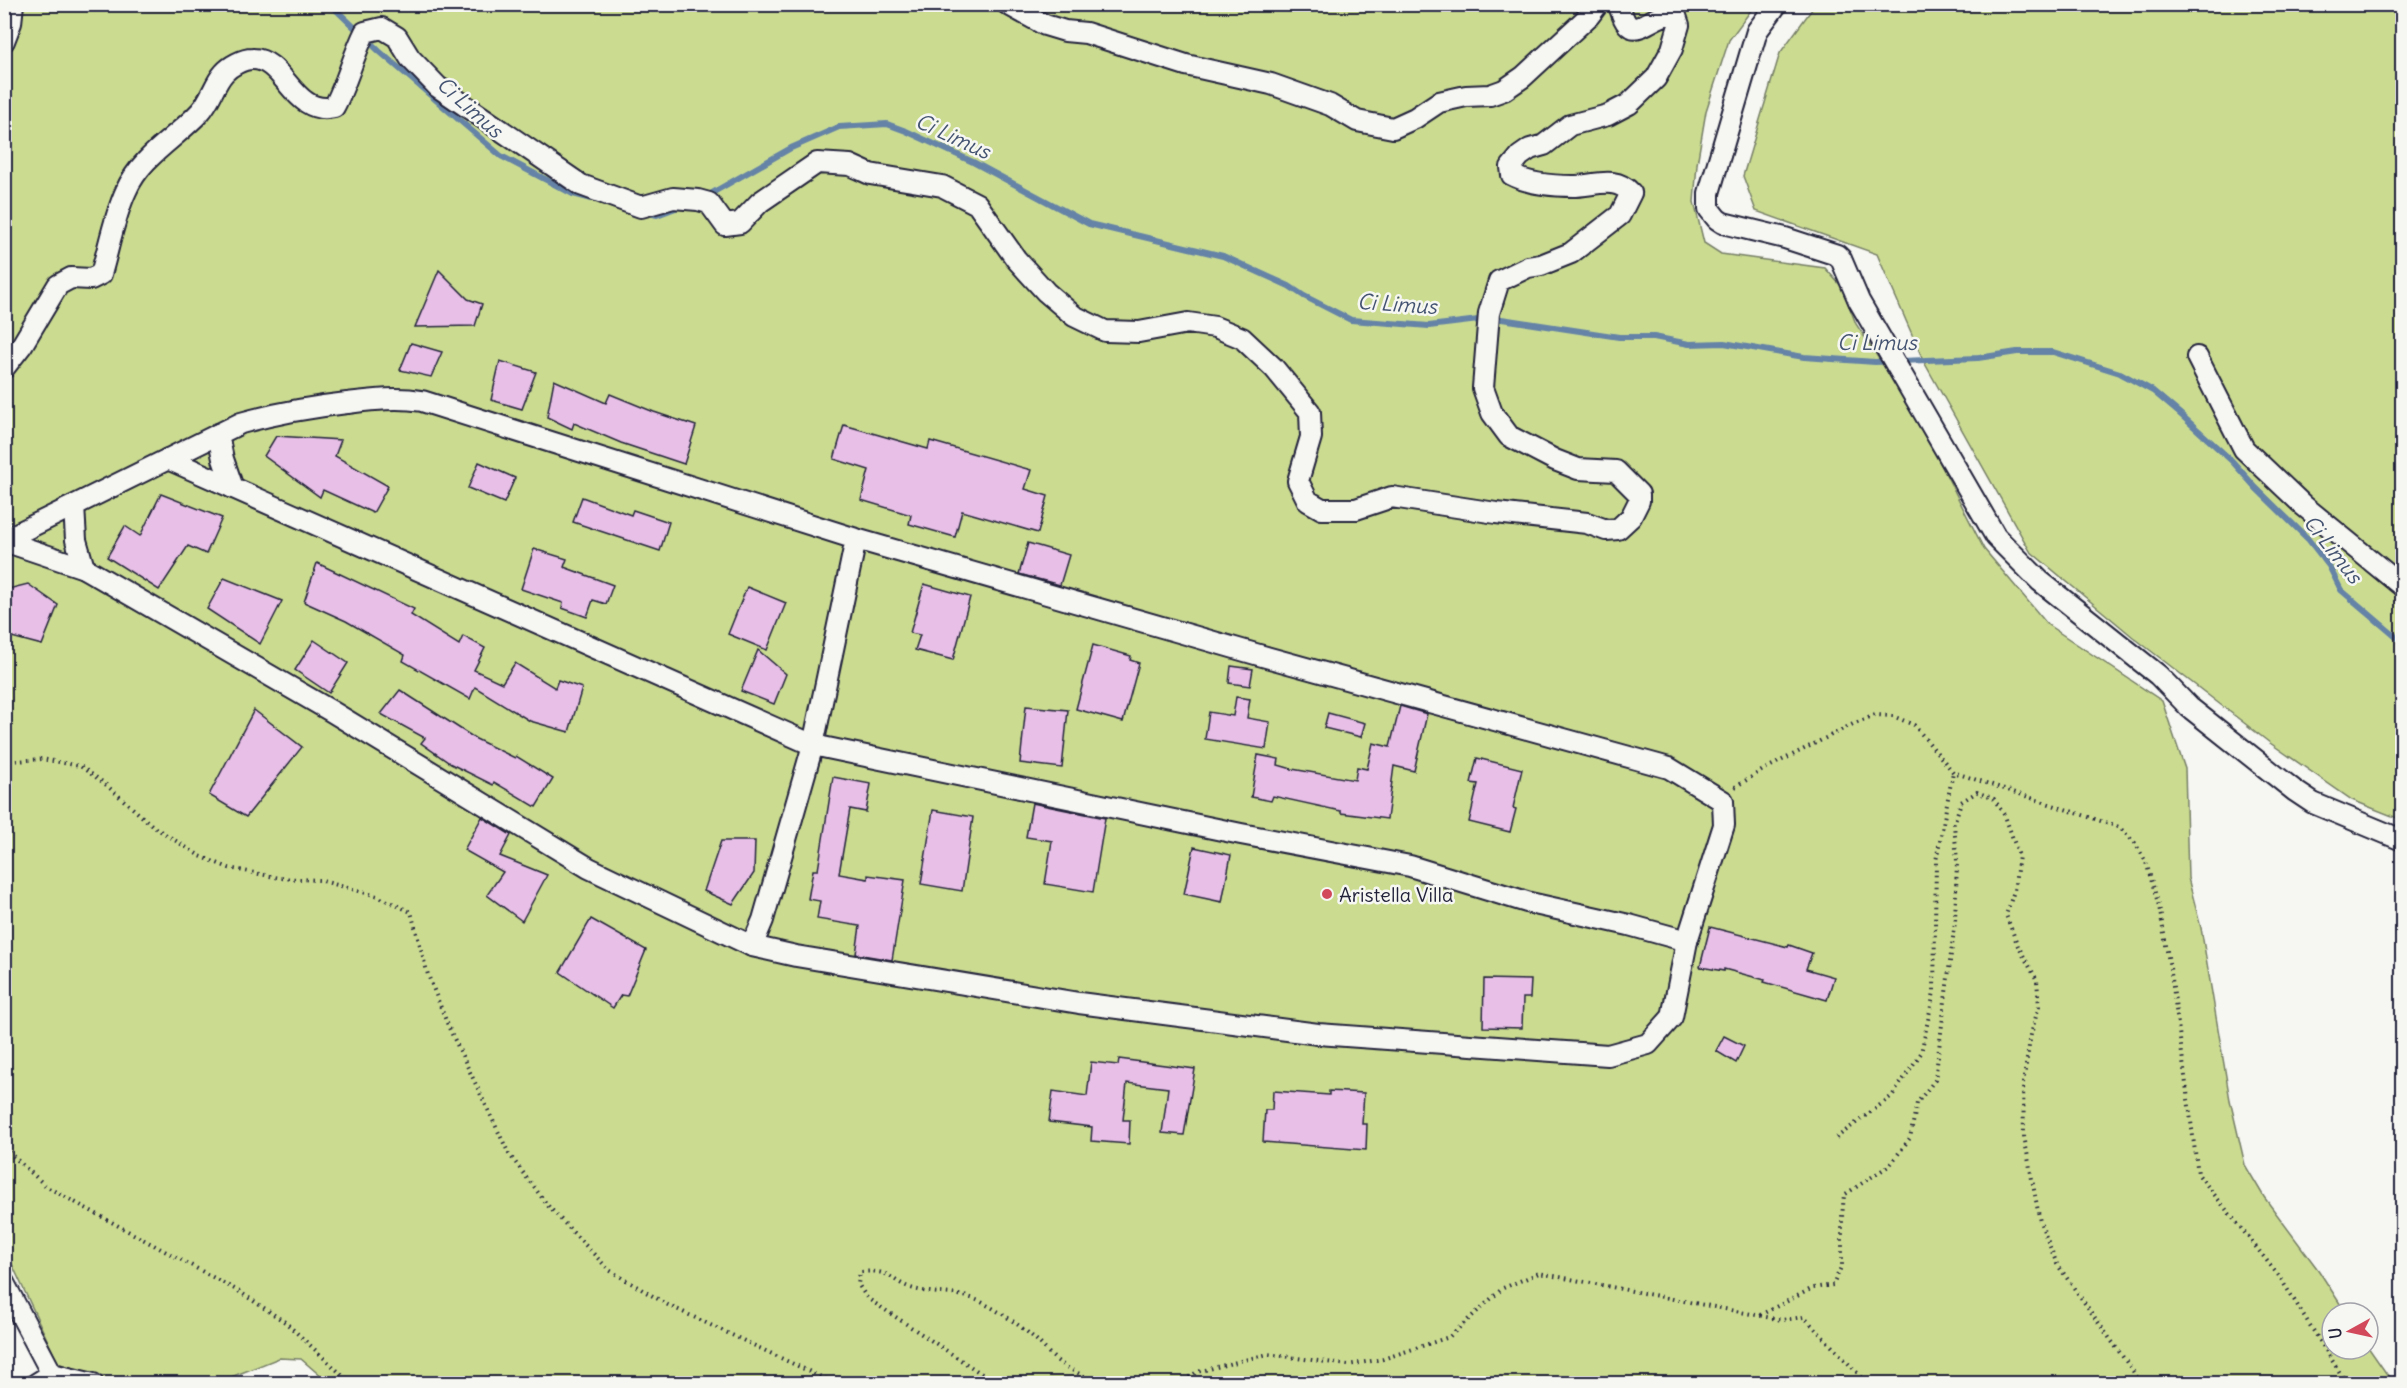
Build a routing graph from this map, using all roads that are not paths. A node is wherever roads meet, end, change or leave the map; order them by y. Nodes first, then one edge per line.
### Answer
1 (13, 4) edge
2 (1007, 4) edge
3 (1619, 4) edge
4 (1777, 4) edge
5 (1589, 8) edge
6 (4, 41) edge
7 (2197, 357) dead end
8 (4, 368) edge
9 (218, 434) junction
10 (168, 459) junction
11 (233, 488) junction
12 (74, 506) junction
13 (856, 539) junction
14 (4, 540) edge
15 (84, 568) junction
16 (2403, 586) edge
17 (813, 745) junction
18 (2403, 840) edge
19 (1687, 941) junction
20 (752, 946) junction
21 (4, 1282) edge
22 (44, 1379) edge
23 (93, 1383) edge

1 - 6 street
2 - 5 street
3 - 8 street
4 - 18 street
7 - 16 street
9 - 10 street
9 - 11 street
9 - 13 street
10 - 11 street
10 - 12 street
11 - 17 street
12 - 14 street
12 - 15 street
13 - 17 street
13 - 19 street
14 - 15 street
15 - 20 street
17 - 19 street
17 - 20 street
19 - 20 street
21 - 22 street
22 - 23 street

